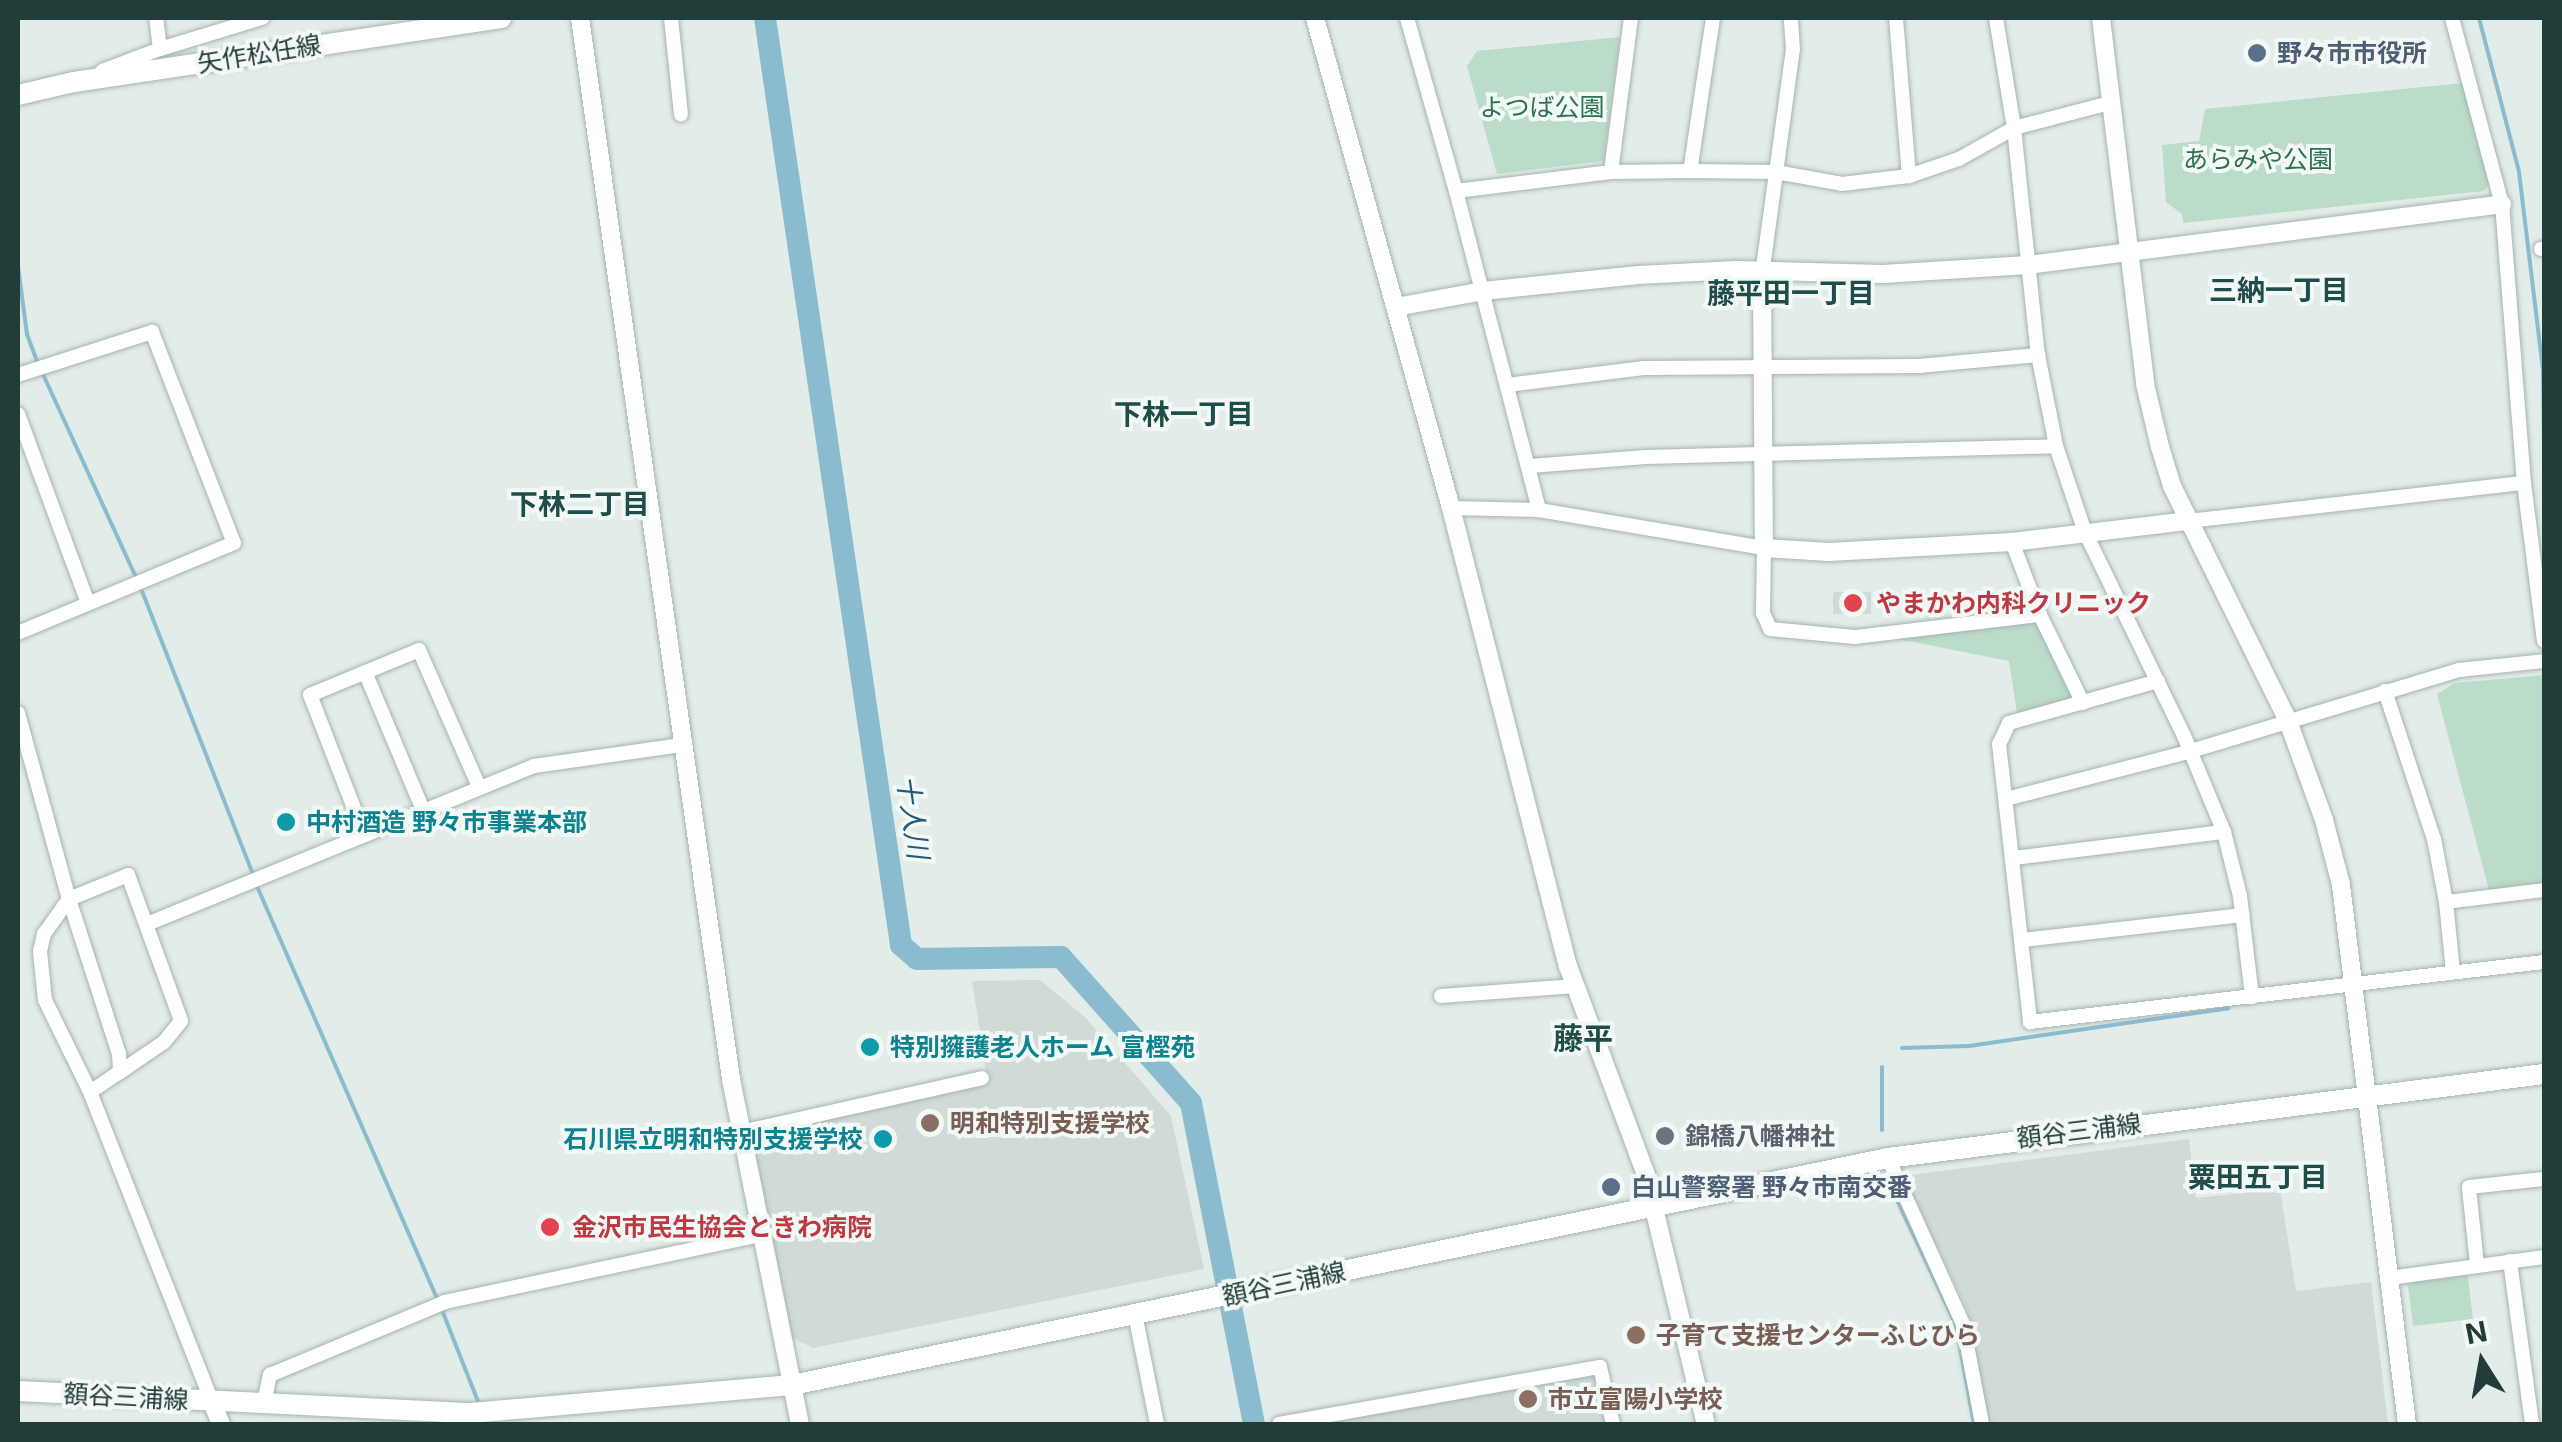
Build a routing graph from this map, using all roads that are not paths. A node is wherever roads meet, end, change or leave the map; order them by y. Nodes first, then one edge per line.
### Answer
1 (156, 18) edge
2 (262, 18) edge
3 (501, 18) edge
4 (580, 18) edge
5 (671, 18) edge
6 (1315, 18) edge
7 (1406, 18) edge
8 (1631, 18) edge
9 (1713, 18) edge
10 (1791, 18) edge
11 (1896, 18) edge
12 (1996, 18) edge
13 (2101, 18) edge
14 (2452, 18) edge
15 (160, 49) junction
16 (74, 82) junction
17 (18, 95) edge
18 (2110, 102) junction
19 (681, 114) dead end
20 (2014, 128) junction
21 (1690, 171) junction
22 (1611, 172) junction
23 (1776, 172) junction
24 (1909, 176) junction
25 (1456, 191) junction
26 (2502, 204) junction
27 (2131, 250) junction
28 (2028, 264) junction
29 (1762, 275) junction
30 (1482, 291) junction
31 (1396, 307) junction
32 (2038, 355) junction
33 (1762, 369) junction
34 (18, 375) edge
35 (1508, 385) junction
36 (18, 414) edge
37 (2056, 446) junction
38 (1763, 454) junction
39 (1530, 466) junction
40 (2524, 483) junction
41 (1451, 508) junction
42 (1539, 510) junction
43 (2189, 521) junction
44 (2084, 532) junction
45 (2012, 542) junction
46 (1764, 548) junction
47 (88, 604) junction
48 (2040, 615) junction
49 (18, 633) edge
50 (2544, 641) edge
51 (2544, 661) edge
52 (365, 672) junction
53 (2158, 681) junction
54 (2385, 691) junction
55 (2083, 703) junction
56 (18, 713) edge
57 (2288, 721) junction
58 (682, 746) junction
59 (2190, 752) junction
60 (479, 787) junction
61 (2006, 799) junction
62 (423, 810) junction
63 (2224, 832) junction
64 (364, 834) junction
65 (2014, 858) junction
66 (2544, 890) edge
67 (69, 899) junction
68 (2446, 902) junction
69 (2243, 915) junction
70 (147, 924) junction
71 (2023, 940) junction
72 (2544, 962) edge
73 (2453, 972) junction
74 (1576, 986) junction
75 (2354, 986) junction
76 (1440, 996) dead end
77 (2252, 996) junction
78 (120, 1072) junction
79 (2544, 1074) edge
80 (982, 1078) dead end
81 (90, 1092) junction
82 (2368, 1093) junction
83 (741, 1132) junction
84 (1888, 1158) junction
85 (2544, 1179) edge
86 (1655, 1206) junction
87 (761, 1235) junction
88 (2544, 1257) edge
89 (2510, 1261) junction
90 (2477, 1265) junction
91 (2390, 1278) junction
92 (1135, 1314) junction
93 (792, 1385) junction
94 (18, 1390) edge
95 (212, 1402) junction
96 (264, 1403) junction
97 (221, 1424) edge
98 (800, 1424) edge
99 (1158, 1424) edge
100 (1278, 1424) edge
101 (1613, 1424) edge
102 (1706, 1424) edge
103 (1982, 1424) edge
104 (2407, 1424) edge
105 (2532, 1424) edge

1 - 15 street
2 - 15 street
3 - 16 main road, 矢作松任線
4 - 58 street
5 - 19 street
6 - 31 street
7 - 25 street
8 - 22 street
9 - 21 street
10 - 23 street
11 - 24 street
12 - 20 street
13 - 18 street
14 - 26 street
15 - 16 street
16 - 17 main road, 矢作松任線
18 - 20 street
18 - 27 street
20 - 24 street
20 - 28 street
21 - 22 street
21 - 23 street
22 - 25 street
23 - 24 street
23 - 29 street
25 - 30 street
26 - 27 street
26 - 40 street
27 - 28 street
27 - 43 street
28 - 29 street
28 - 32 street
29 - 30 street
29 - 33 street
30 - 31 street
30 - 35 street
31 - 41 street
32 - 33 street
32 - 37 street
33 - 35 street
33 - 38 street
34 - 47 street
35 - 39 street
36 - 47 street
37 - 38 street
37 - 44 street
38 - 39 street
38 - 46 street
39 - 42 street
40 - 43 street
40 - 50 street
41 - 42 street
41 - 74 street
42 - 46 street
43 - 44 street
43 - 57 street
44 - 45 street
44 - 53 street
45 - 46 street
45 - 48 street
46 - 48 street
47 - 49 street
48 - 55 street
51 - 54 street
52 - 60 street
52 - 62 street
52 - 64 street
53 - 55 street
53 - 59 street
54 - 57 street
54 - 68 street
55 - 61 street
56 - 67 street
57 - 59 street
57 - 75 street
58 - 60 street
58 - 83 street
59 - 61 street
59 - 63 street
60 - 62 street
61 - 65 street
62 - 64 street
63 - 65 street
63 - 69 street
64 - 70 street
65 - 71 street
66 - 68 street
67 - 70 street
67 - 78 street
67 - 81 street
68 - 73 street
69 - 71 street
69 - 77 street
70 - 78 street
71 - 77 street
72 - 73 street
73 - 75 street
74 - 76 street
74 - 86 street
75 - 77 street
75 - 82 street
78 - 81 street
79 - 82 main road, 額谷三浦線
80 - 83 street
81 - 95 street
82 - 84 main road, 額谷三浦線
82 - 91 street
83 - 87 street
84 - 86 main road, 額谷三浦線
84 - 103 street
85 - 90 street
86 - 92 main road, 額谷三浦線
86 - 102 street
87 - 93 street
87 - 96 street
88 - 89 street
89 - 90 street
89 - 105 street
90 - 91 street
91 - 104 street
92 - 93 main road, 額谷三浦線
92 - 99 street
93 - 96 main road, 額谷三浦線
93 - 98 street
94 - 95 main road, 額谷三浦線
95 - 96 main road, 額谷三浦線
95 - 97 street
100 - 101 street

